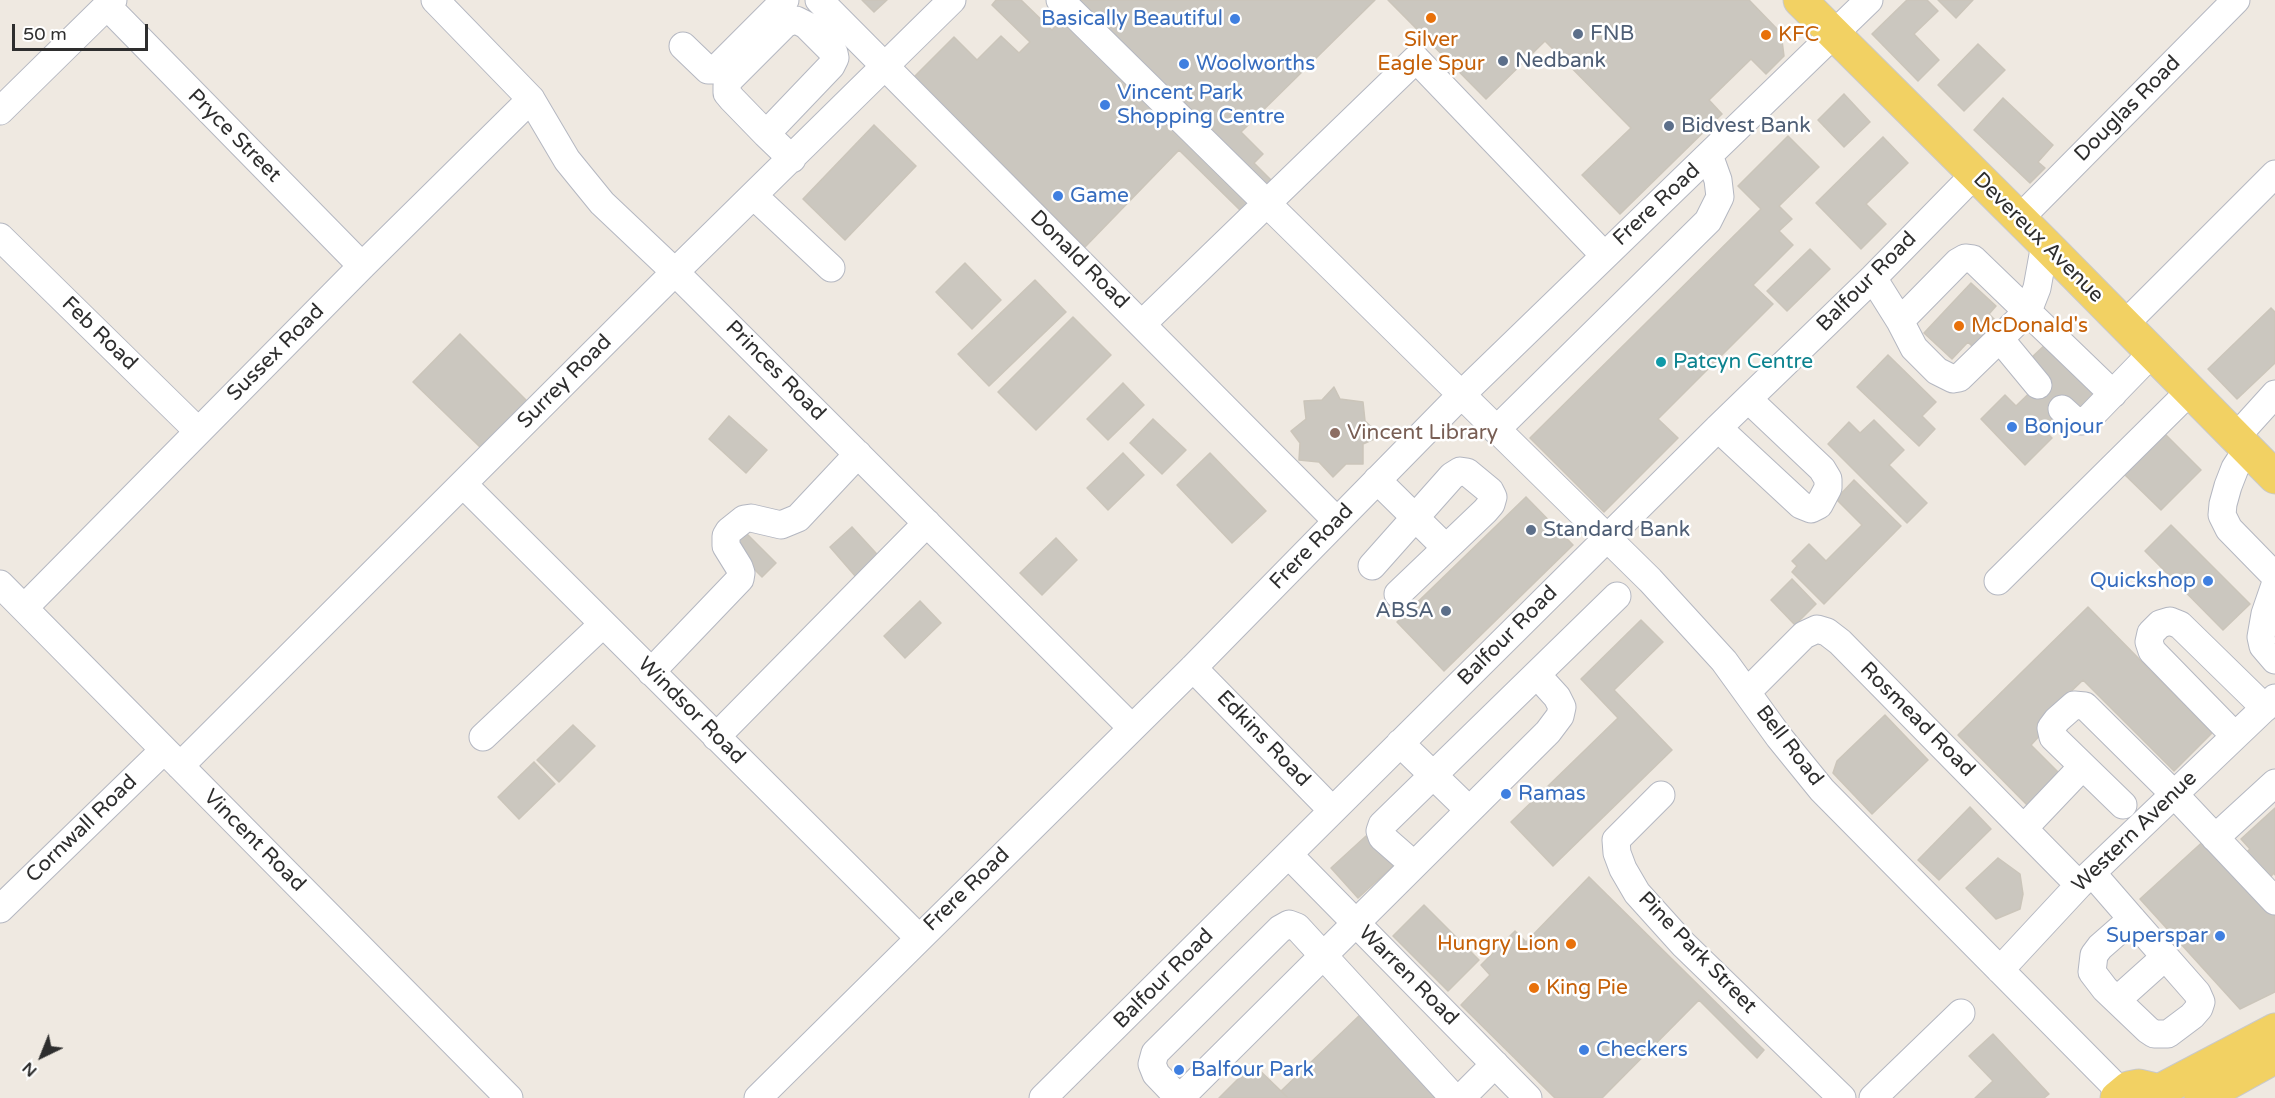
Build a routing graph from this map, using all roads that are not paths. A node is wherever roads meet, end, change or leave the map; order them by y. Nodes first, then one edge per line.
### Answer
1 (435, 0) edge
2 (785, 0) edge
3 (819, 0) edge
4 (952, 0) edge
5 (1060, 0) edge
6 (1800, 0) edge
7 (1869, 0) edge
8 (2236, 0) edge
9 (110, 3) edge
10 (1835, 34) junction
11 (683, 46) dead end
12 (887, 66) junction
13 (531, 99) junction
14 (0, 111) edge
15 (766, 134) dead end
16 (1709, 155) junction
17 (792, 159) junction
18 (2275, 174) edge
19 (1974, 175) junction
20 (754, 196) junction
21 (2020, 218) junction
22 (0, 237) edge
23 (2045, 244) junction
24 (1604, 255) junction
25 (362, 266) junction
26 (831, 268) dead end
27 (675, 272) junction
28 (1873, 278) junction
29 (2028, 311) junction
30 (1900, 321) junction
31 (1142, 324) junction
32 (2124, 325) junction
33 (2000, 339) junction
34 (2152, 353) junction
35 (2038, 385) dead end
36 (2190, 391) junction
37 (1462, 394) junction
38 (2113, 394) junction
39 (2275, 394) edge
40 (1748, 399) junction
41 (2062, 409) dead end
42 (1718, 428) junction
43 (1496, 430) junction
44 (198, 431) junction
45 (2242, 442) junction
46 (858, 454) junction
47 (2275, 477) edge
48 (1377, 480) junction
49 (463, 484) junction
50 (1415, 518) junction
51 (1337, 521) junction
52 (927, 523) junction
53 (1607, 538) junction
54 (1446, 548) junction
55 (1372, 566) dead end
56 (2275, 576) edge
57 (1998, 581) dead end
58 (0, 584) edge
59 (2275, 585) edge
60 (1398, 594) dead end
61 (1617, 596) dead end
62 (24, 608) junction
63 (603, 624) junction
64 (2275, 660) edge
65 (1193, 668) junction
66 (651, 672) junction
67 (1537, 675) junction
68 (1747, 692) junction
69 (2270, 703) edge
70 (1132, 728) junction
71 (2235, 736) junction
72 (483, 737) dead end
73 (716, 737) junction
74 (1400, 743) junction
75 (172, 758) junction
76 (2083, 766) junction
77 (1434, 776) junction
78 (2275, 783) edge
79 (2174, 794) junction
80 (1661, 795) dead end
81 (2123, 805) dead end
82 (1332, 810) junction
83 (1469, 810) junction
84 (2024, 828) junction
85 (2215, 838) junction
86 (1288, 855) junction
87 (1414, 865) junction
88 (2085, 879) junction
89 (2275, 901) edge
90 (0, 909) edge
91 (2132, 919) junction
92 (1356, 924) junction
93 (919, 938) junction
94 (1324, 956) junction
95 (2165, 957) junction
96 (2000, 970) junction
97 (2117, 1000) junction
98 (1961, 1013) dead end
99 (2275, 1030) edge
100 (2275, 1058) edge
101 (1495, 1064) junction
102 (2119, 1095) edge
103 (2162, 1095) edge
104 (509, 1098) edge
105 (758, 1098) edge
106 (1043, 1098) edge
107 (1179, 1098) edge
108 (1454, 1098) edge
109 (1461, 1098) edge
110 (1528, 1098) edge
111 (1842, 1098) edge
112 (1873, 1098) edge
113 (2201, 1098) edge

1 - 13 street, Princes Road
2 - 11 street
3 - 12 street, Donald Road
4 - 12 street, Surrey Road
5 - 37 street, Bell Road
6 - 10 main road, Devereux Avenue
7 - 10 street, Frere Road
8 - 21 street, Douglas Road
9 - 14 street
9 - 25 street, Pryce Street
10 - 16 street, Frere Road
10 - 19 main road, Devereux Avenue
12 - 17 street, Surrey Road
12 - 31 street, Donald Road
13 - 25 street, Sussex Road
13 - 27 street, Princes Road
15 - 17 street
16 - 24 street, Frere Road
16 - 43 street
17 - 20 street, Surrey Road
18 - 32 street
19 - 21 main road, Devereux Avenue
19 - 28 street, Balfour Road
20 - 26 street
20 - 27 street, Surrey Road
21 - 23 main road, Devereux Avenue
22 - 44 street, Feb Road
23 - 29 street
23 - 32 main road, Devereux Avenue
24 - 31 street
24 - 37 street, Frere Road
25 - 44 street, Sussex Road
27 - 46 street, Princes Road
27 - 49 street, Surrey Road
28 - 30 street
28 - 40 street, Balfour Road
29 - 30 street
29 - 33 street
29 - 38 street
30 - 33 street
31 - 51 street, Donald Road
32 - 34 main road, Devereux Avenue
33 - 35 street
34 - 36 main road, Devereux Avenue
34 - 38 street
36 - 45 main road, Devereux Avenue
36 - 57 street
37 - 43 street, Bell Road
37 - 48 street, Frere Road
38 - 41 street
39 - 45 street
40 - 42 street, Balfour Road
40 - 42 street
42 - 53 street, Balfour Road
43 - 53 street, Bell Road
44 - 62 street, Sussex Road
45 - 47 main road, Devereux Avenue
45 - 56 street
46 - 52 street, Princes Road
46 - 66 street
48 - 50 street
48 - 51 street, Frere Road
49 - 63 street, Windsor Road
49 - 75 street, Surrey Road
50 - 54 street
50 - 54 street
50 - 55 street
51 - 65 street, Frere Road
52 - 70 street, Princes Road
52 - 73 street
53 - 68 street, Bell Road
53 - 74 street, Balfour Road
54 - 60 street
58 - 62 street, Vincent Road
59 - 64 street
61 - 67 street
62 - 75 street, Vincent Road
63 - 66 street, Windsor Road
63 - 72 street
65 - 70 street, Frere Road
65 - 82 street, Edkins Road
66 - 73 street, Windsor Road
67 - 77 street
67 - 83 street
68 - 84 street, Rosmead Road
68 - 96 street, Bell Road
69 - 71 street, Western Avenue
69 - 71 street
70 - 93 street, Frere Road
71 - 79 street, Western Avenue
73 - 93 street, Windsor Road
74 - 77 street
74 - 82 street, Balfour Road
75 - 90 street, Cornwall Road
75 - 104 street, Vincent Road
76 - 79 street
76 - 81 street
76 - 84 street
77 - 83 street
77 - 87 street
78 - 85 street
79 - 85 street
79 - 88 street, Western Avenue
80 - 111 street, Pine Park Street
82 - 86 street, Balfour Road
83 - 87 street
84 - 88 street, Rosmead Road
85 - 89 street
86 - 92 street, Warren Road
86 - 106 street, Balfour Road
87 - 92 street
88 - 91 street, Rosmead Road
88 - 96 street, Western Avenue
91 - 95 street, Rosmead Road
91 - 97 street, Rosmead Road
92 - 94 street
92 - 101 street, Warren Road
93 - 105 street, Frere Road
94 - 107 street
94 - 107 street
94 - 108 street
95 - 97 street
95 - 97 street, Rosmead Road
96 - 102 street, Bell Road
98 - 112 street
99 - 103 main road
100 - 113 main road
101 - 109 street
101 - 110 street, Warren Road
102 - 103 main road

